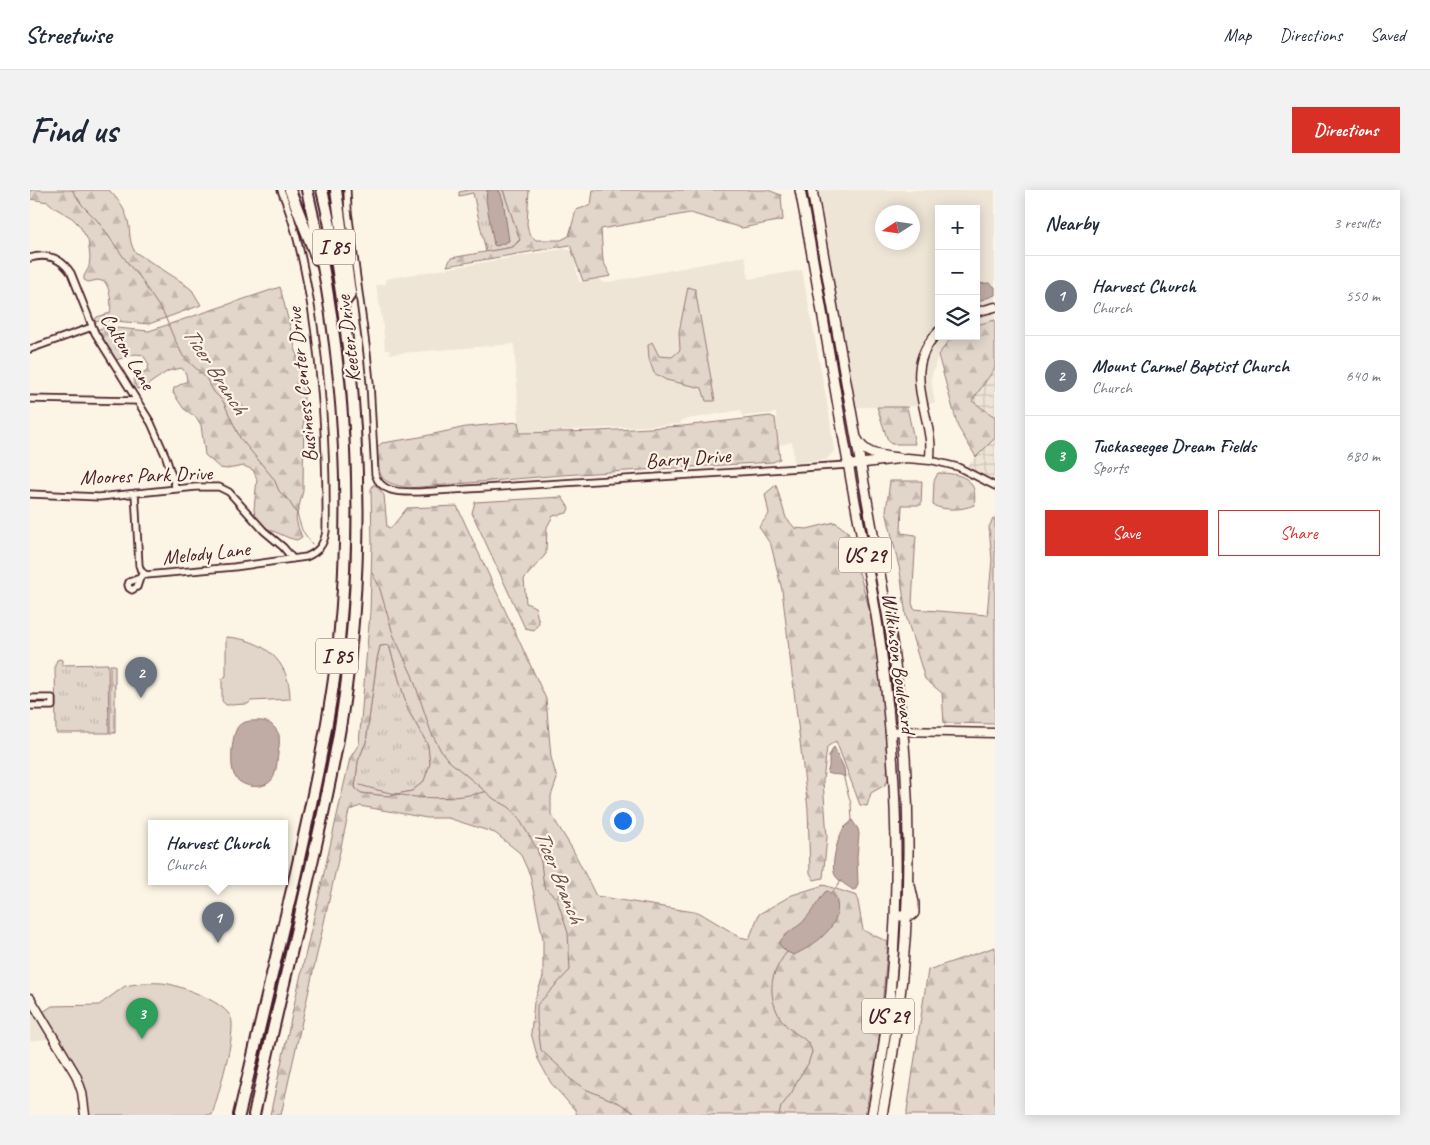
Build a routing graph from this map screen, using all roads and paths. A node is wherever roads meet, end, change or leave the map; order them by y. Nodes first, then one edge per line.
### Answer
1 (281, 190) edge
2 (290, 190) edge
3 (307, 190) edge
4 (322, 190) edge
5 (336, 190) edge
6 (347, 190) edge
7 (800, 190) edge
8 (805, 190) edge
9 (812, 190) edge
10 (823, 256) junction
11 (30, 258) edge
12 (326, 279) junction
13 (344, 304) junction
14 (995, 307) edge
15 (980, 311) edge
16 (92, 327) junction
17 (935, 335) edge
18 (30, 349) edge
19 (30, 399) edge
20 (138, 401) junction
21 (855, 434) junction
22 (900, 458) junction
23 (930, 460) junction
24 (860, 464) junction
25 (848, 465) junction
26 (380, 483) joint
27 (995, 486) edge
28 (176, 489) junction
29 (30, 494) edge
30 (135, 494) junction
31 (293, 559) junction
32 (30, 698) edge
33 (30, 706) edge
34 (903, 731) junction
35 (891, 732) junction
36 (995, 733) edge
37 (896, 916) junction
38 (906, 916) junction
39 (30, 998) edge
40 (85, 1115) edge
41 (239, 1115) edge
42 (254, 1115) edge
43 (872, 1115) edge
44 (882, 1115) edge

1 - 31 street, Business Center Drive
2 - 12 highway
3 - 12 highway, I 85
4 - 13 highway, I 85
5 - 13 highway
6 - 26 street, Keeter Drive
7 - 25 main road, Wilkinson Boulevard / US 29
8 - 10 main road
9 - 10 main road, Wilkinson Boulevard / US 29
10 - 21 main road, Wilkinson Boulevard / US 29
11 - 16 street, Calton Lane
12 - 41 highway, I 85
13 - 42 highway, I 85
14 - 15 street
16 - 18 street
16 - 20 street, Calton Lane
17 - 23 street
19 - 20 street
20 - 28 street, Calton Lane
21 - 22 main road
21 - 24 main road, Wilkinson Boulevard / US 29
22 - 23 street, Barry Drive
22 - 24 street, Barry Drive
23 - 27 street, Barry Drive
24 - 25 street, Barry Drive
24 - 34 main road, Wilkinson Boulevard / US 29
25 - 26 street, Barry Drive
25 - 35 main road, Wilkinson Boulevard / US 29
28 - 30 street, Moores Park Drive
28 - 31 street, Moores Park Drive
29 - 30 street, Moores Park Drive
30 - 31 street, Melody Lane
32 - 33 street
34 - 35 street
34 - 36 street
34 - 38 main road, Wilkinson Boulevard / US 29
35 - 37 main road, Wilkinson Boulevard / US 29
37 - 38 main road
37 - 43 main road, Wilkinson Boulevard / US 29
38 - 44 main road, US 29
39 - 40 street

